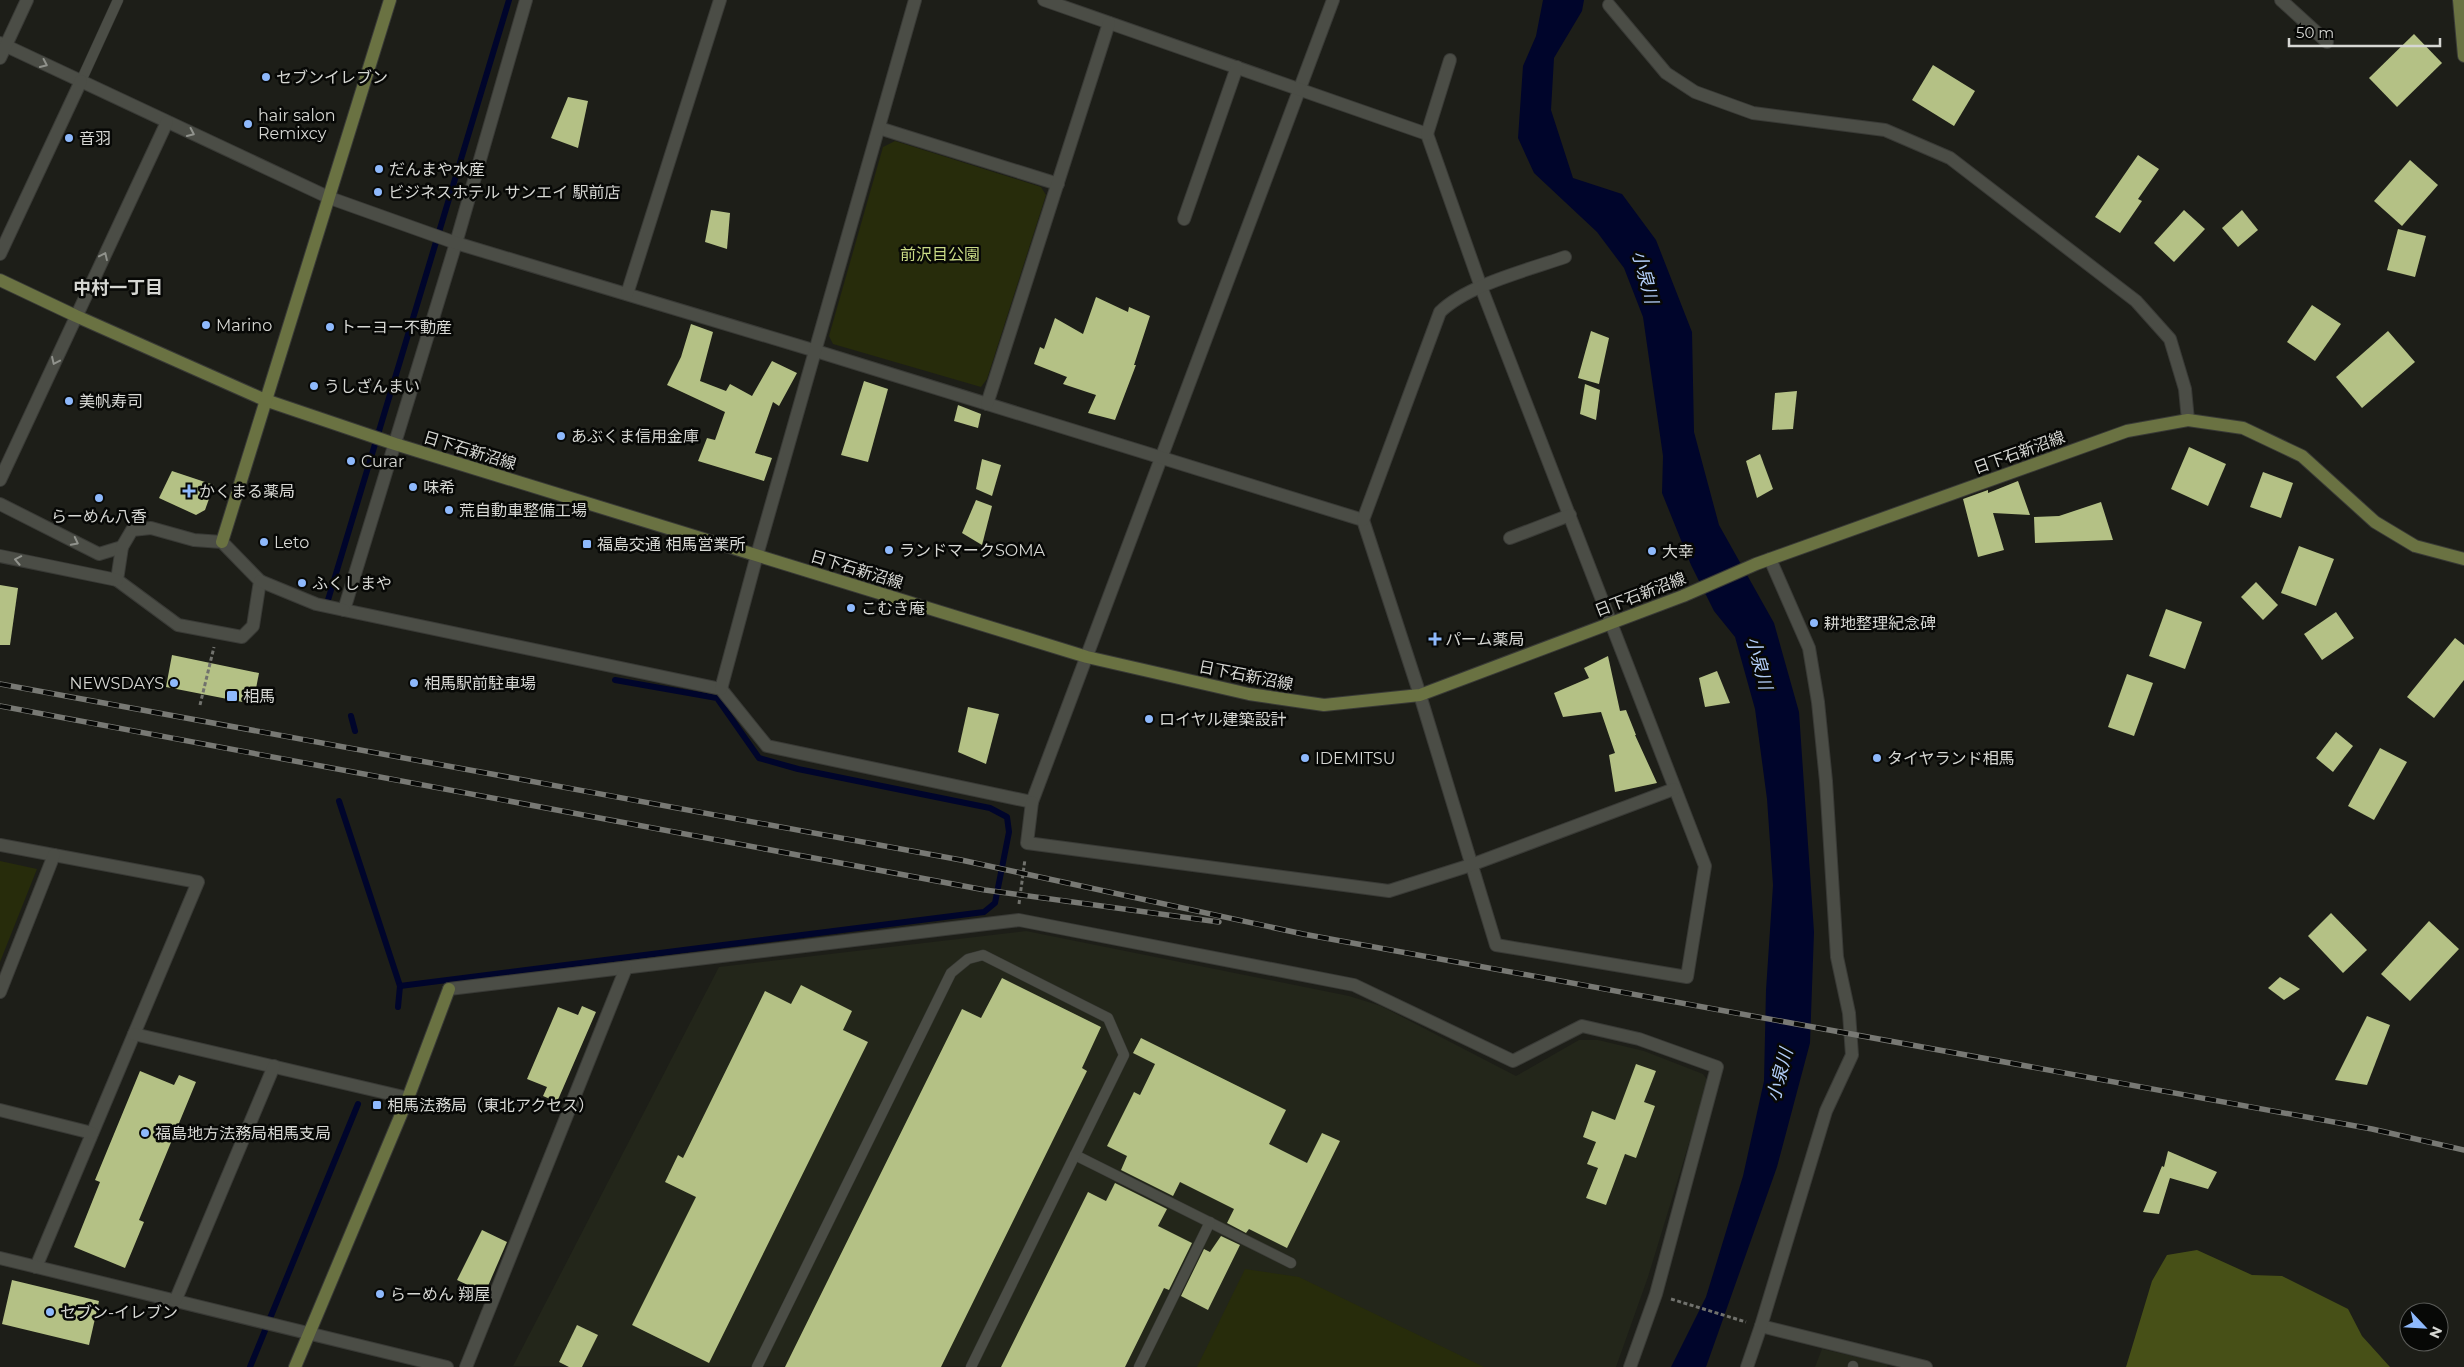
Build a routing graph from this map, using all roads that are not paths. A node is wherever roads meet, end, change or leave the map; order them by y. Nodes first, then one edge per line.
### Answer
1 (27, 0) edge
2 (118, 0) edge
3 (390, 0) edge
4 (526, 0) edge
5 (720, 0) edge
6 (915, 0) edge
7 (1044, 0) edge
8 (1334, 0) edge
9 (2281, 0) edge
10 (2459, 0) edge
11 (1608, 2) edge
12 (1109, 23) junction
13 (2327, 42) dead end
14 (3, 44) edge
15 (2464, 56) edge
16 (0, 58) edge
17 (1450, 60) dead end
18 (1237, 67) junction
19 (81, 81) junction
20 (1299, 89) junction
21 (167, 122) junction
22 (879, 128) junction
23 (1427, 134) junction
24 (1058, 184) junction
25 (330, 198) junction
26 (1184, 219) dead end
27 (451, 241) junction
28 (0, 254) edge
29 (1565, 256) dead end
30 (0, 280) edge
31 (1481, 287) junction
32 (627, 294) junction
33 (76, 316) junction
34 (816, 351) junction
35 (265, 400) junction
36 (987, 404) junction
37 (2188, 420) junction
38 (389, 442) junction
39 (1162, 459) junction
40 (0, 480) edge
41 (0, 504) edge
42 (1570, 515) junction
43 (1363, 520) junction
44 (1510, 538) dead end
45 (222, 542) junction
46 (122, 547) junction
47 (757, 555) junction
48 (0, 556) edge
49 (1770, 559) junction
50 (2464, 559) edge
51 (117, 580) junction
52 (260, 580) junction
53 (344, 610) junction
54 (1613, 623) junction
55 (1086, 656) junction
56 (721, 689) junction
57 (1420, 695) junction
58 (1674, 789) junction
59 (1032, 802) junction
60 (0, 845) edge
61 (54, 855) junction
62 (1470, 865) junction
63 (626, 968) junction
64 (449, 989) joint
65 (0, 992) edge
66 (134, 1034) junction
67 (274, 1066) junction
68 (408, 1098) junction
69 (0, 1110) edge
70 (92, 1133) junction
71 (1075, 1155) junction
72 (1210, 1222) junction
73 (0, 1258) edge
74 (1291, 1263) dead end
75 (36, 1267) junction
76 (176, 1299) junction
77 (1761, 1326) junction
78 (310, 1332) junction
79 (295, 1367) edge
80 (447, 1367) edge
81 (466, 1367) edge
82 (757, 1367) edge
83 (971, 1367) edge
84 (1139, 1367) edge
85 (1630, 1367) edge
86 (1746, 1367) edge
87 (1926, 1367) edge

1 - 14 street
2 - 19 lane
3 - 25 main road
4 - 27 street
5 - 32 street
6 - 22 street
7 - 12 street
8 - 20 street
9 - 13 street
10 - 15 main road
11 - 37 street
12 - 18 street
12 - 24 street
14 - 16 street
14 -> 19 street
17 - 23 street
18 - 20 street
18 - 26 street
19 - 21 street
19 - 28 street
20 - 23 street
20 - 39 street
21 -> 25 street
33 -> 21 street
22 - 24 street
22 - 34 street
23 - 31 street
24 - 36 street
25 - 27 street
25 - 35 main road
27 - 32 street
27 - 38 street
29 - 31 street
30 - 33 main road, 日下石新沼線
31 - 42 street
31 - 43 street
32 - 34 street
33 - 35 main road, 日下石新沼線
33 -> 40 street
34 - 36 street
34 - 47 street
35 - 38 main road, 日下石新沼線
35 - 45 main road
36 - 39 street
37 - 49 main road, 日下石新沼線
37 - 50 main road, 日下石新沼線
38 - 47 main road, 日下石新沼線
38 - 53 street
39 - 43 street
39 - 55 street
41 -> 46 street
42 - 44 street
42 - 54 street
43 - 57 street
45 - 46 street
45 - 52 street
46 - 51 street
47 - 55 main road, 日下石新沼線
47 - 56 street
51 -> 48 street
49 - 54 main road, 日下石新沼線
49 - 77 street
51 - 52 street
52 - 53 street
53 - 56 street
54 - 57 main road, 日下石新沼線
54 - 58 street
55 - 57 main road, 日下石新沼線
55 - 59 street
56 - 59 street
57 - 62 street
58 - 62 street
58 - 62 street
59 - 62 street
60 - 61 street
61 - 65 street
61 - 66 street
63 - 64 street
63 - 81 street
63 - 85 street
64 - 68 main road
66 - 67 street
66 - 70 street
67 - 68 street
67 - 76 street
68 - 78 main road
69 - 70 street
70 - 75 street
71 - 72 lane
71 - 82 lane
71 - 83 lane
72 - 74 lane
72 - 84 lane
73 - 75 street
75 - 76 street
76 - 78 street
77 - 86 street
77 - 87 street
78 - 79 main road
78 - 80 street

